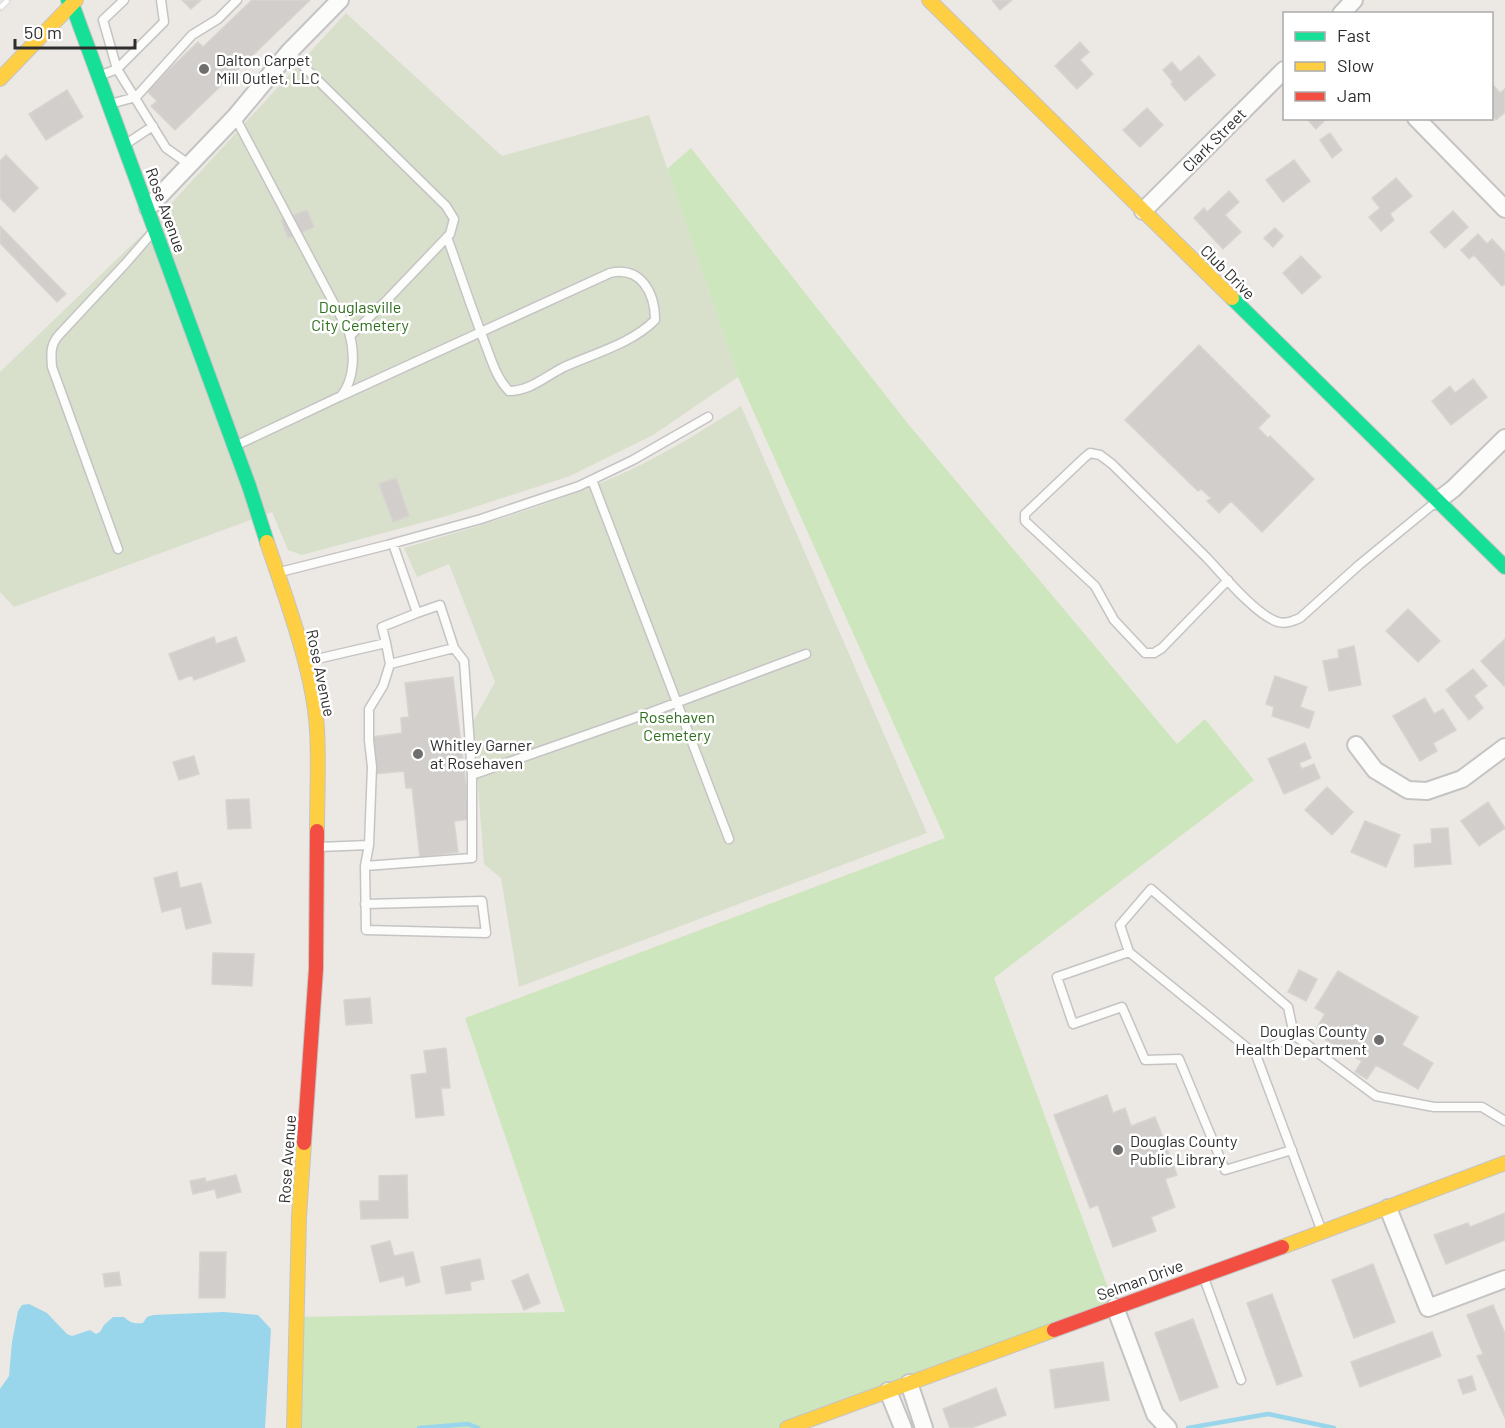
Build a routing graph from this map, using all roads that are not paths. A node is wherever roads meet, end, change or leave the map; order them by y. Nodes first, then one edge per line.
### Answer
1 (124, 0) edge
2 (161, 0) edge
3 (237, 0) edge
4 (340, 0) edge
5 (929, 0) edge
6 (1354, 0) edge
7 (72, 1) edge
8 (1343, 12) edge
9 (289, 52) junction
10 (117, 69) junction
11 (1283, 71) edge
12 (99, 76) junction
13 (0, 79) edge
14 (136, 97) junction
15 (109, 104) junction
16 (235, 117) junction
17 (1418, 120) edge
18 (153, 126) junction
19 (125, 145) junction
20 (190, 165) junction
21 (148, 208) junction
22 (1505, 208) edge
23 (1143, 211) junction
24 (156, 229) junction
25 (447, 237) junction
26 (481, 332) junction
27 (350, 336) junction
28 (341, 396) junction
29 (708, 417) dead end
30 (1505, 438) edge
31 (235, 447) junction
32 (592, 480) junction
33 (1437, 501) junction
34 (393, 544) junction
35 (118, 549) dead end
36 (1505, 567) edge
37 (276, 572) junction
38 (1228, 580) junction
39 (417, 613) junction
40 (386, 643) junction
41 (454, 648) junction
42 (806, 654) dead end
43 (304, 662) junction
44 (390, 664) junction
45 (677, 702) junction
46 (1356, 745) dead end
47 (1505, 747) edge
48 (472, 775) junction
49 (729, 839) dead end
50 (369, 845) junction
51 (315, 847) junction
52 (365, 866) junction
53 (365, 904) junction
54 (1129, 952) junction
55 (1294, 1035) junction
56 (1256, 1055) junction
57 (1505, 1120) edge
58 (1292, 1150) junction
59 (1505, 1163) edge
60 (1388, 1209) junction
61 (1323, 1232) junction
62 (1203, 1275) junction
63 (1505, 1279) edge
64 (1114, 1307) junction
65 (1241, 1380) dead end
66 (909, 1383) junction
67 (888, 1391) junction
68 (294, 1428) edge
69 (787, 1428) edge
70 (903, 1428) edge
71 (924, 1428) edge
72 (1168, 1428) edge

1 - 10 lane
2 - 10 lane
3 - 14 lane
4 - 9 street
5 - 23 street, Club Drive
6 - 8 street
7 - 12 street, Rose Avenue
7 - 13 street
9 - 16 street
9 - 25 lane
10 - 12 lane
10 - 14 lane
11 - 23 street, Clark Street
12 - 15 street, Rose Avenue
14 - 15 lane
14 - 18 lane
15 - 19 street, Rose Avenue
16 - 20 street
16 - 27 lane
17 - 22 street
18 - 19 lane
18 - 20 lane
19 - 21 street, Rose Avenue
20 - 21 street
21 - 24 street, Rose Avenue
23 - 33 street, Club Drive
24 - 31 street, Rose Avenue
24 - 35 lane
25 - 26 lane
25 - 27 lane
26 - 26 lane
26 - 28 lane
27 - 28 lane
28 - 31 lane
29 - 32 lane
30 - 33 street
31 - 37 street, Rose Avenue
32 - 34 lane
32 - 45 lane
33 - 36 street, Club Drive
33 - 38 lane
34 - 37 lane
34 - 39 lane
37 - 43 street, Rose Avenue
38 - 38 lane
39 - 40 lane
39 - 41 lane
40 - 43 lane
40 - 44 lane
41 - 44 lane
41 - 48 lane
42 - 45 lane
43 - 51 street, Rose Avenue
44 - 50 lane
45 - 48 lane
45 - 49 lane
46 - 47 street
48 - 52 lane
50 - 51 lane
50 - 52 lane
51 - 68 street, Rose Avenue
52 - 53 lane
53 - 53 lane
54 - 55 lane
54 - 56 lane
54 - 58 lane
55 - 56 lane
55 - 57 lane
56 - 58 lane
58 - 61 lane
59 - 60 street, Selman Drive
60 - 61 street, Selman Drive
60 - 63 street
61 - 62 street, Selman Drive
62 - 64 street, Selman Drive
62 - 65 lane
64 - 66 street, Selman Drive
64 - 72 street
66 - 67 street, Selman Drive
66 - 71 street
67 - 69 street, Selman Drive
67 - 70 street

